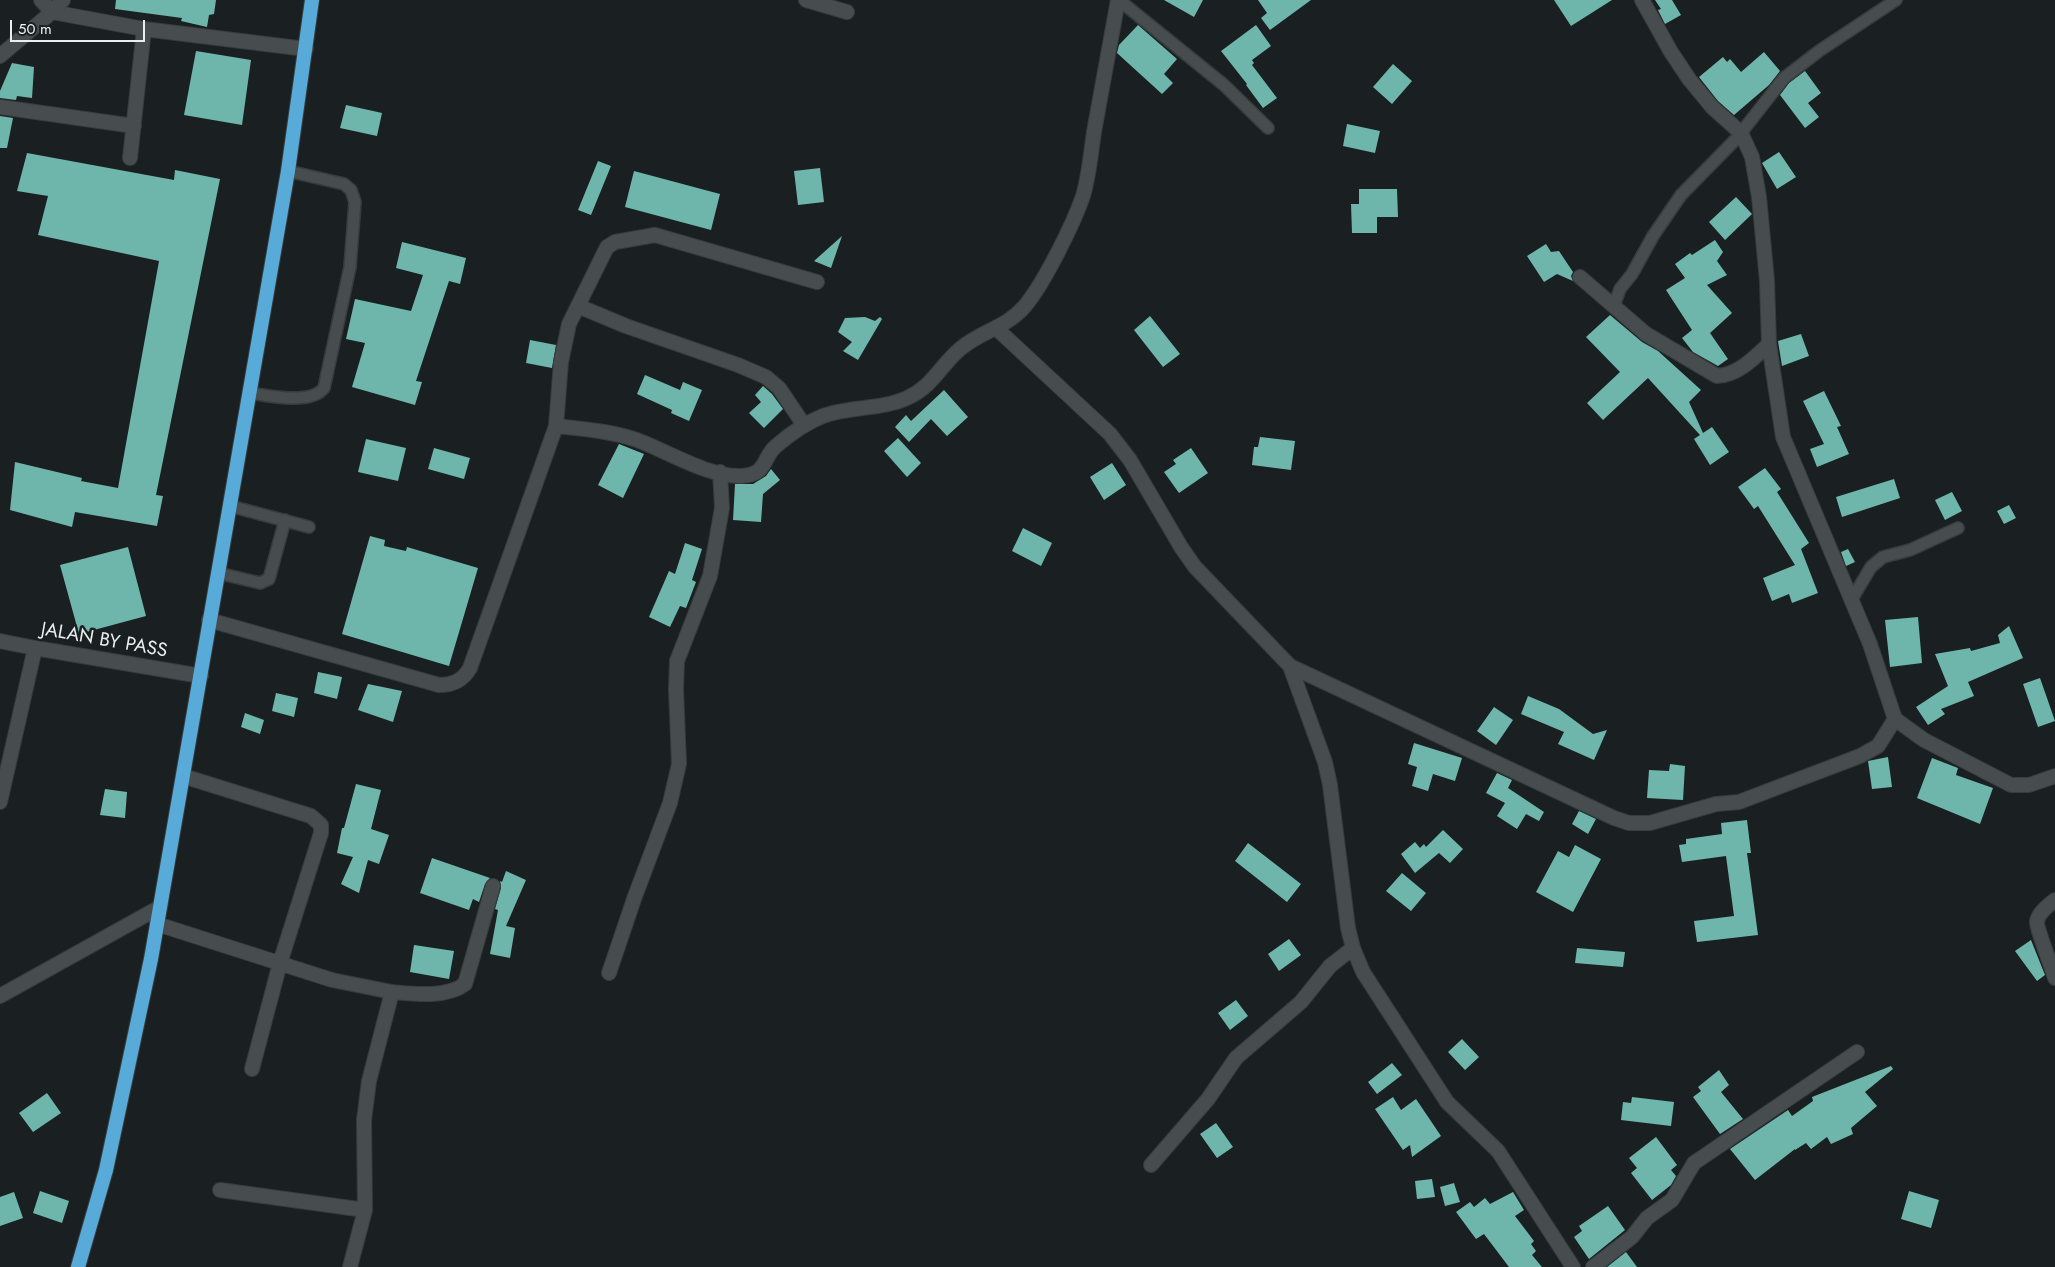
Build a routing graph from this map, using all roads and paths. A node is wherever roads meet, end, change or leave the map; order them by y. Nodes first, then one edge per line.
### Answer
1 (41, 0) edge
2 (63, 0) edge
3 (312, 0) edge
4 (806, 0) edge
5 (1118, 0) edge
6 (1642, 0) edge
7 (1896, 0) edge
8 (52, 12) junction
9 (847, 12) dead end
10 (144, 29) junction
11 (306, 49) junction
12 (0, 56) edge
13 (0, 107) edge
14 (134, 126) junction
15 (1268, 128) dead end
16 (1741, 133) junction
17 (130, 158) dead end
18 (288, 171) junction
19 (1580, 277) dead end
20 (817, 282) dead end
21 (578, 306) junction
22 (1614, 306) junction
23 (997, 329) junction
24 (1769, 344) junction
25 (251, 393) junction
26 (804, 425) junction
27 (556, 426) junction
28 (720, 472) junction
29 (230, 506) junction
30 (285, 520) junction
31 (309, 527) dead end
32 (1958, 528) dead end
33 (218, 573) junction
34 (1852, 599) junction
35 (209, 620) junction
36 (0, 640) edge
37 (35, 648) junction
38 (1290, 666) junction
39 (201, 676) junction
40 (1895, 719) junction
41 (183, 776) junction
42 (2055, 778) edge
43 (0, 802) edge
44 (493, 886) dead end
45 (2055, 900) edge
46 (160, 907) junction
47 (157, 924) junction
48 (1353, 948) junction
49 (280, 963) junction
50 (609, 973) dead end
51 (2055, 978) edge
52 (392, 992) junction
53 (0, 996) edge
54 (1857, 1052) dead end
55 (252, 1070) dead end
56 (1151, 1165) dead end
57 (220, 1190) dead end
58 (365, 1210) junction
59 (78, 1267) edge
60 (350, 1267) edge
61 (1573, 1267) edge
62 (1593, 1267) edge

1 - 8 street
2 - 8 street
3 - 11 highway
4 - 9 street
5 - 15 lane
5 - 23 street
6 - 16 street
7 - 16 lane
8 - 10 street
8 - 12 street
10 - 11 street
10 - 14 street
11 - 18 highway
13 - 14 street
14 - 17 street
16 - 22 lane
16 - 24 street
18 - 25 highway
18 - 25 lane
19 - 22 street
20 - 21 street
21 - 26 street
21 - 27 street
22 - 24 street
23 - 26 street
23 - 38 street
24 - 34 street
25 - 29 highway
26 - 28 street
27 - 28 street
27 - 35 street
28 - 50 street
29 - 30 lane
29 - 33 highway
30 - 31 lane
30 - 33 lane
32 - 34 lane
33 - 35 highway
34 - 40 street
35 - 39 highway
36 - 37 street, JALAN BY PASS
37 - 39 street, JALAN BY PASS
37 - 43 street
38 - 40 street
38 - 48 street
39 - 41 highway
40 - 42 street
41 - 46 highway
41 - 49 street
44 - 52 street
45 - 51 street
46 - 47 highway
46 - 53 street
47 - 49 street
47 - 59 highway
48 - 56 street
48 - 61 street
49 - 52 street
49 - 55 street
52 - 58 street
54 - 62 street
57 - 58 street
58 - 60 street

